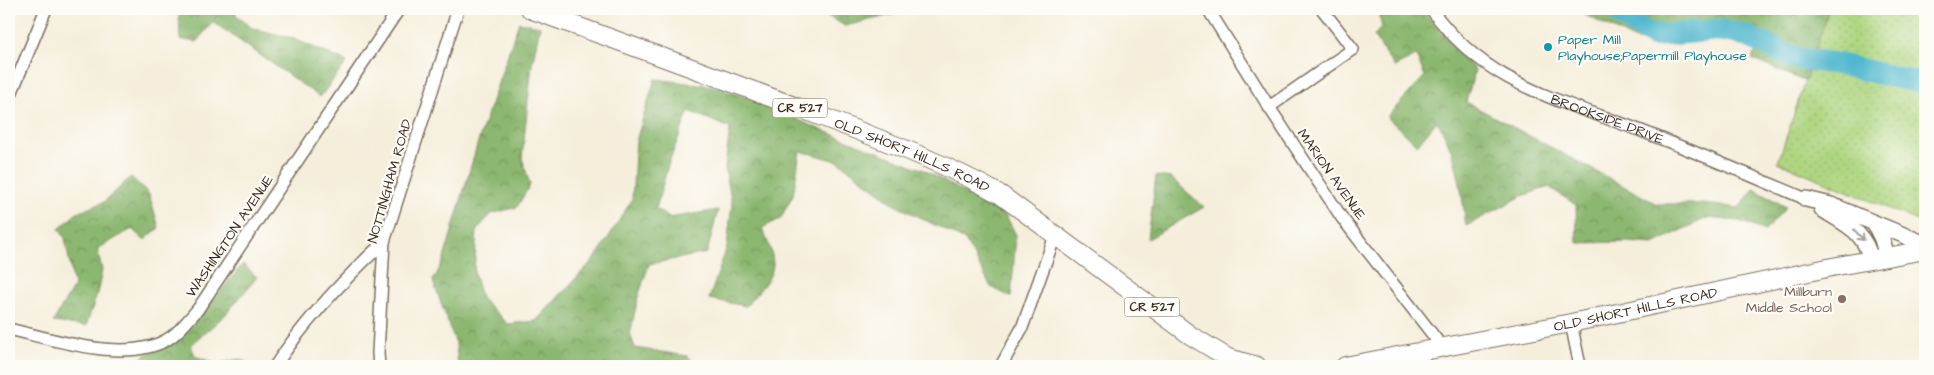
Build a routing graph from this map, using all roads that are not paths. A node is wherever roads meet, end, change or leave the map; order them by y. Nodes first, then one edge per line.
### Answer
1 (46, 9) edge
2 (399, 9) edge
3 (458, 9) edge
4 (530, 9) edge
5 (1208, 9) edge
6 (1322, 9) edge
7 (1431, 9) edge
8 (9, 99) edge
9 (1268, 108) junction
10 (1806, 199) junction
11 (1874, 223) junction
12 (1055, 236) junction
13 (384, 242) junction
14 (1925, 244) edge
15 (1925, 250) edge
16 (1879, 259) junction
17 (1571, 323) junction
18 (9, 329) edge
19 (1443, 348) junction
20 (1419, 352) junction
21 (274, 366) edge
22 (379, 366) edge
23 (1001, 366) edge
24 (1256, 366) edge
25 (1345, 366) edge
26 (1409, 366) edge
27 (1580, 366) edge

1 - 8 street
2 - 18 street, WASHINGTON AVENUE
3 - 13 street, NOTTINGHAM ROAD
4 - 12 main road, OLD SHORT HILLS ROAD / CR 527
5 - 9 street, MARION AVENUE
6 - 9 street
7 - 10 street, BROOKSIDE DRIVE
9 - 19 street, MARION AVENUE
10 - 11 main road, BROOKSIDE DRIVE
10 -> 16 main road, BROOKSIDE DRIVE
11 - 14 main road, BROOKSIDE DRIVE
11 - 16 main road
12 - 23 street
12 - 24 main road, OLD SHORT HILLS ROAD / CR 527
13 - 21 street
13 - 22 street, NOTTINGHAM ROAD
15 - 16 main road, OLD SHORT HILLS ROAD
16 - 17 main road, OLD SHORT HILLS ROAD
17 - 19 main road, OLD SHORT HILLS ROAD
17 - 27 street
19 - 20 main road, OLD SHORT HILLS ROAD
20 - 25 main road, OLD SHORT HILLS ROAD
20 - 26 street

